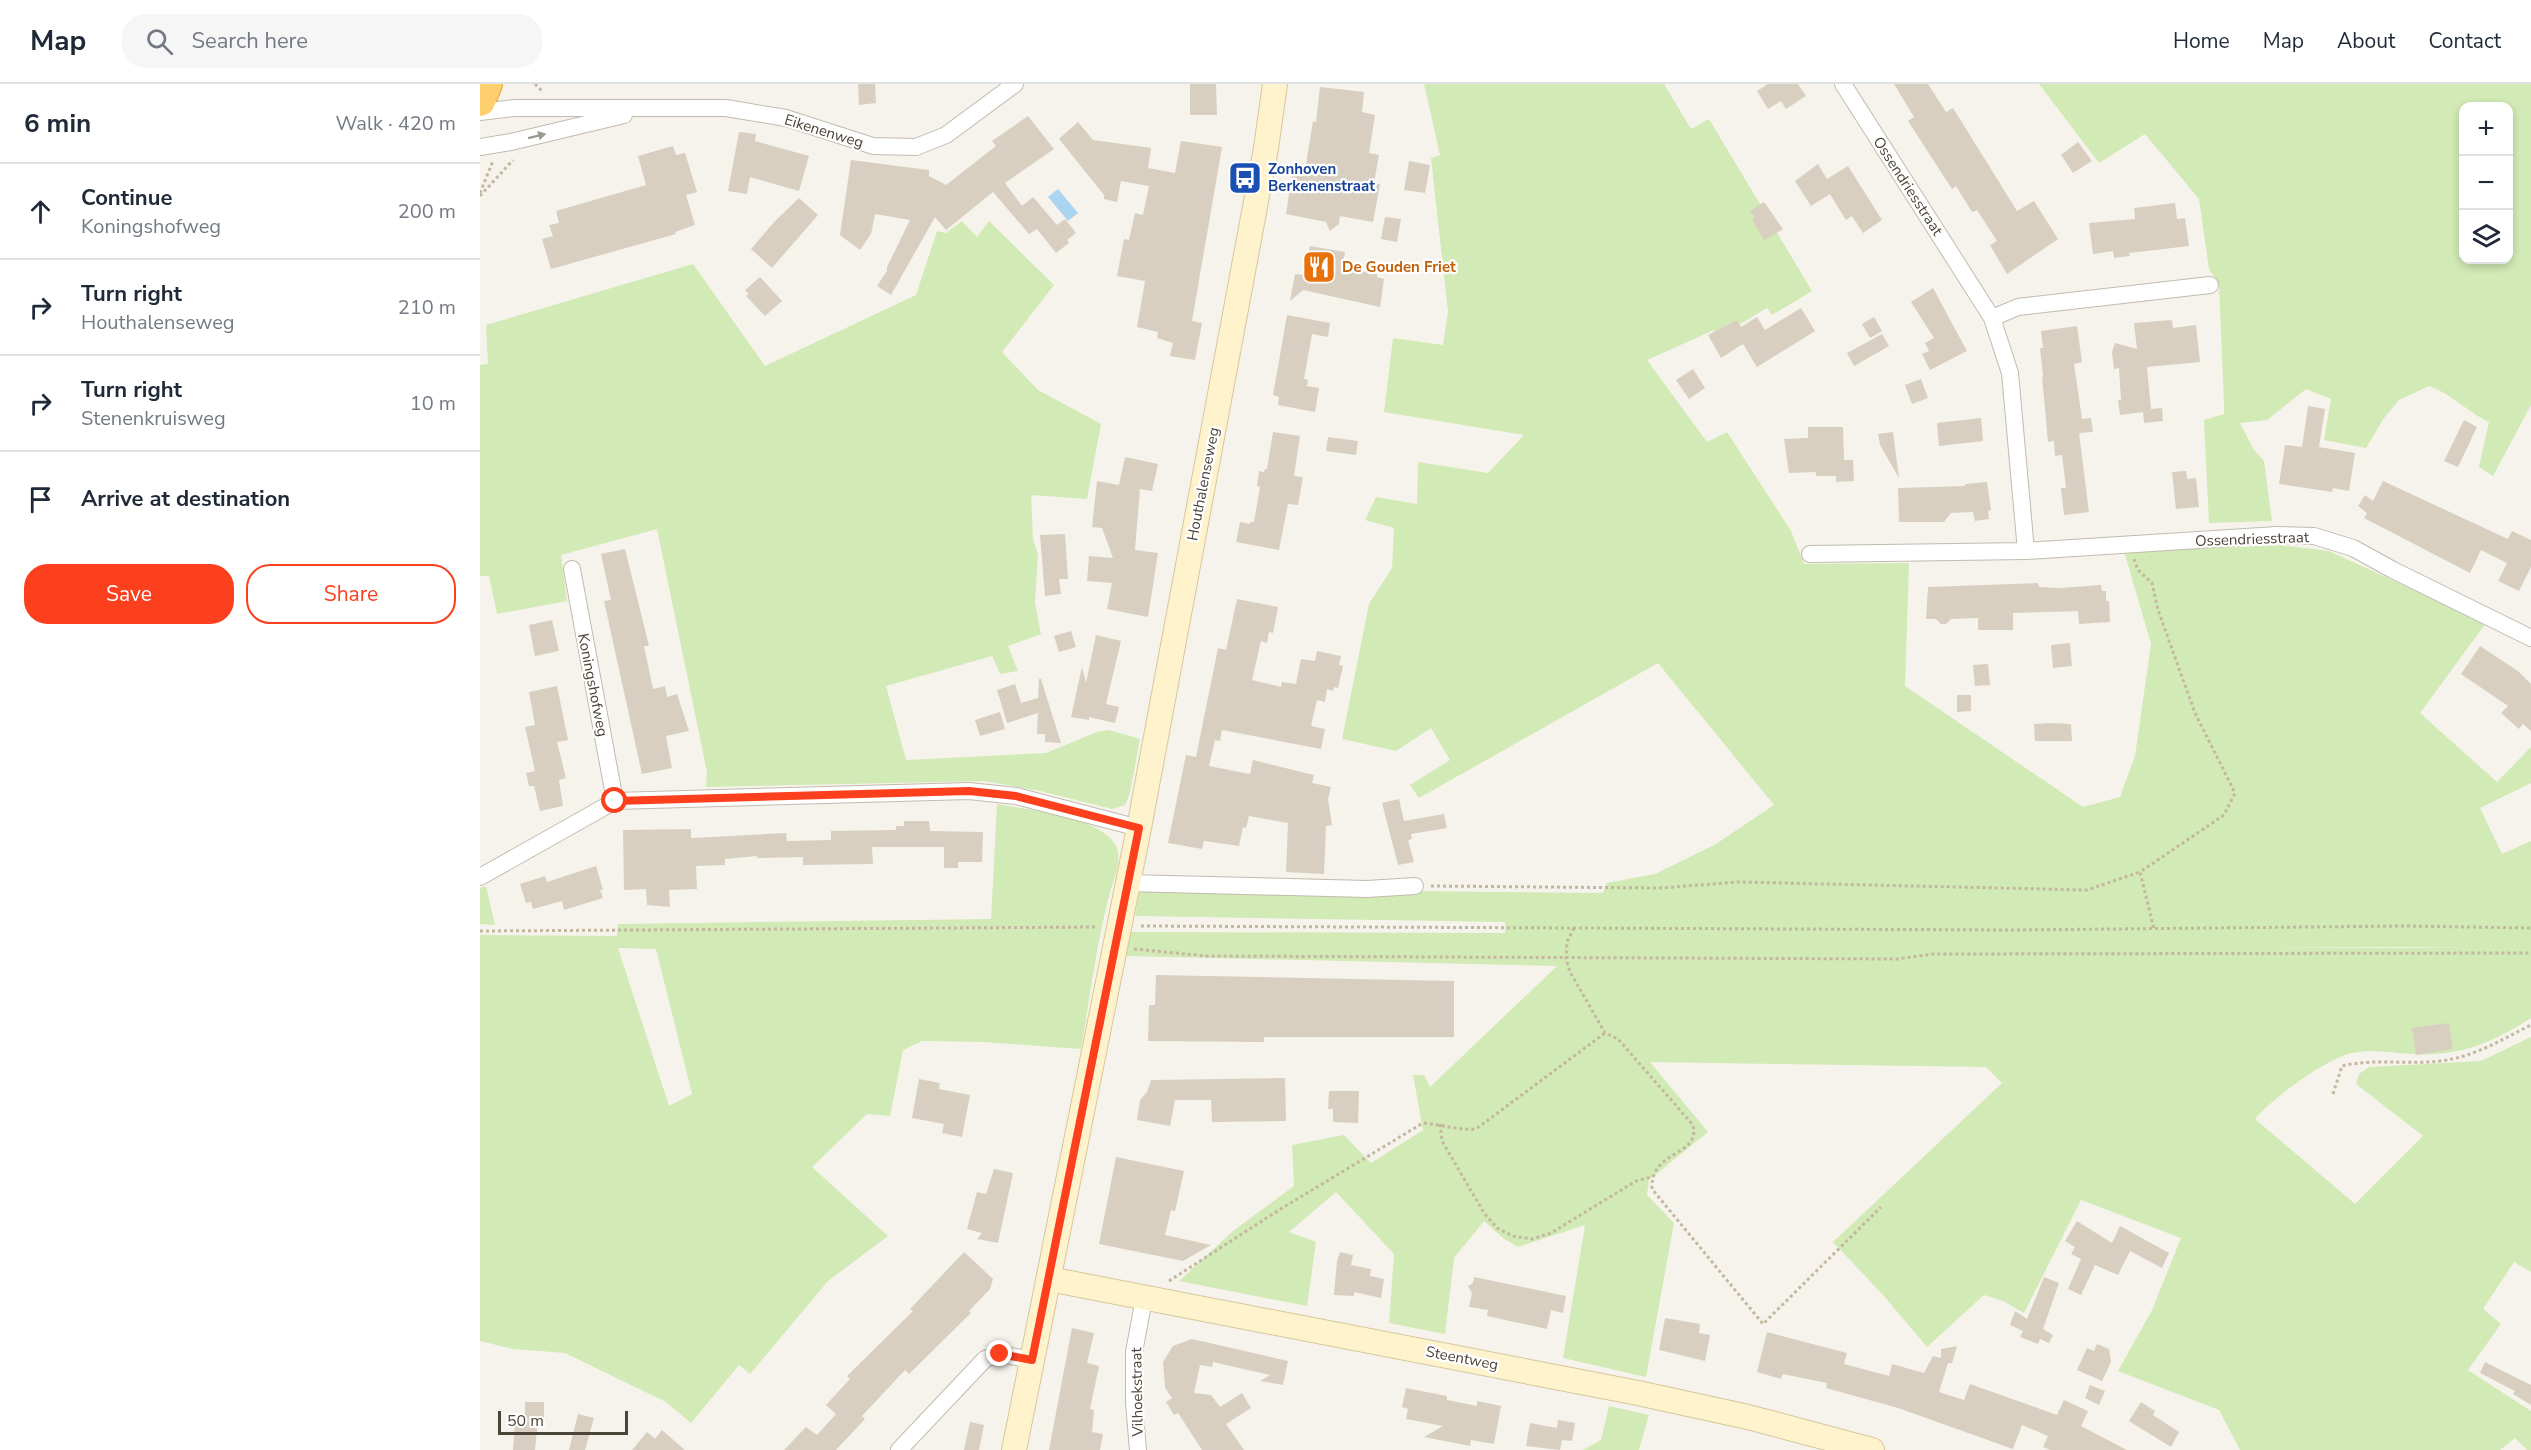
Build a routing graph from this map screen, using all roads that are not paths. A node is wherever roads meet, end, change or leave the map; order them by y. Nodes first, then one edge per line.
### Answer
1 (487, 84) edge
2 (1015, 84) edge
3 (1275, 84) edge
4 (1843, 84) edge
5 (480, 101) edge
6 (651, 108) junction
7 (480, 112) edge
8 (480, 147) edge
9 (2210, 285) dead end
10 (1992, 318) junction
11 (2026, 551) junction
12 (1810, 554) dead end
13 (572, 569) dead end
14 (2530, 636) edge
15 (615, 801) junction
16 (1139, 828) junction
17 (480, 877) edge
18 (1127, 884) junction
19 (1415, 886) road end
20 (1049, 1279) junction
21 (1151, 1300) junction
22 (1032, 1360) junction
23 (899, 1450) edge
24 (1014, 1450) edge
25 (1138, 1450) edge
26 (1872, 1450) edge

1 - 5 highway
2 - 6 street, Eikenenweg
3 - 16 street, Houthalenseweg
4 - 10 street, Ossendriesstraat
6 - 7 street, Eikenenweg
8 -> 6 street, Eikenenweg
9 - 10 street
10 - 11 street, Ossendriesstraat
11 - 12 street, Ossendriesstraat
11 - 14 street, Ossendriesstraat
13 - 15 street, Koningshofweg
15 - 16 street
15 - 17 street
16 - 18 street, Houthalenseweg
18 - 19 street
18 - 20 street, Houthalenseweg
20 - 21 street, Steentweg
20 - 22 street, Houthalenseweg
21 - 25 street, Vilhoekstraat
21 - 26 street, Steentweg
22 - 23 street
22 - 24 street, Houthalenseweg

